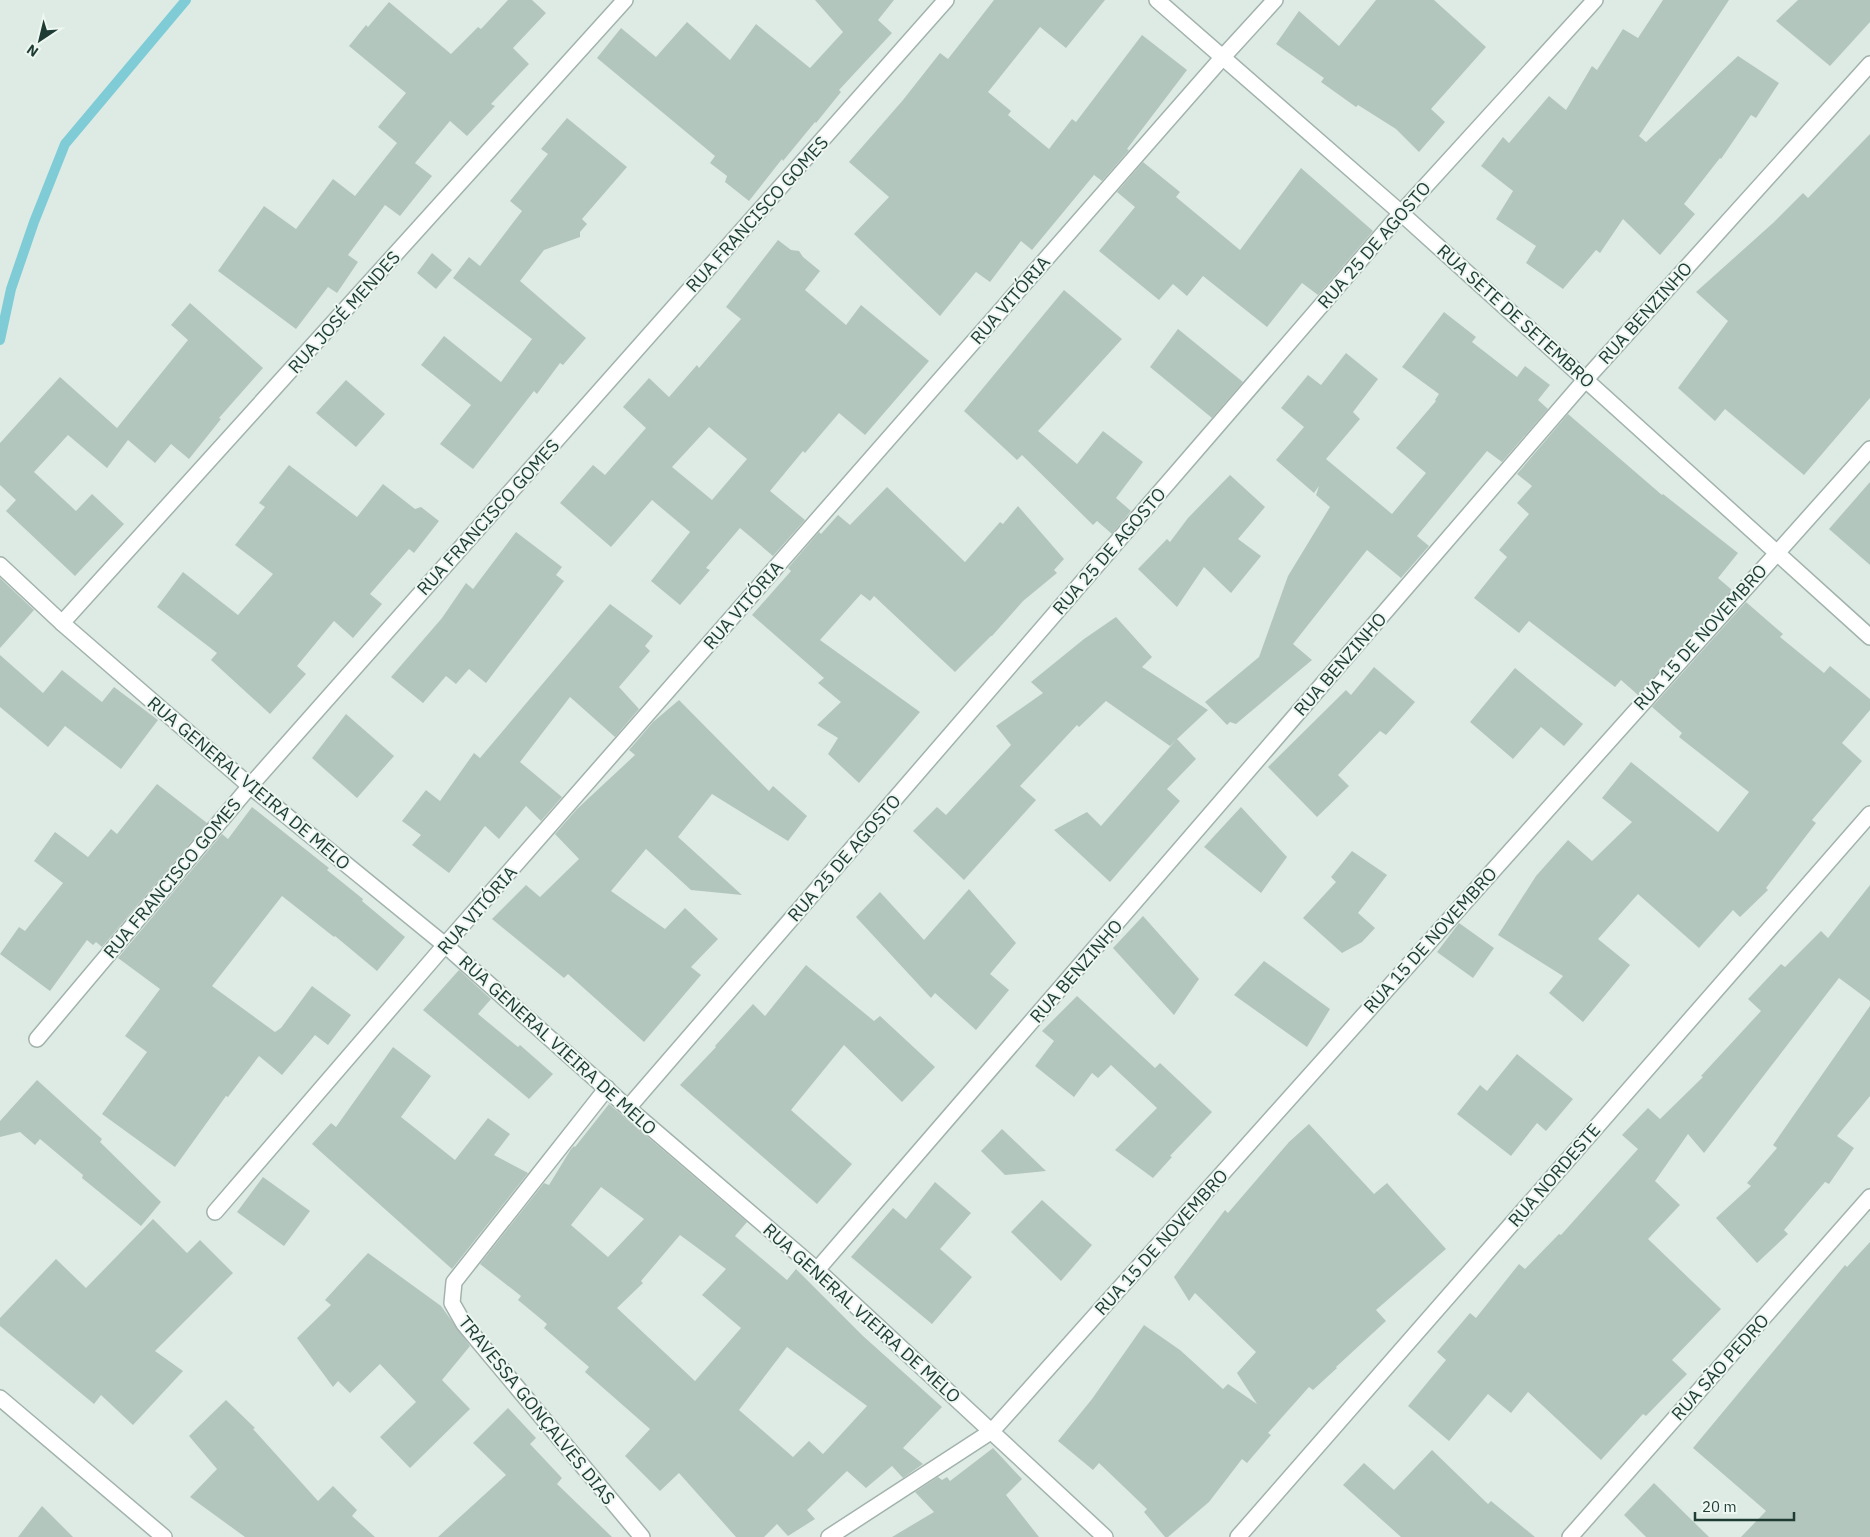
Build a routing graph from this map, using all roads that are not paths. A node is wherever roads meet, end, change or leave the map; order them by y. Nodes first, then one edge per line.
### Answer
1 (625, 0) edge
2 (946, 0) edge
3 (1157, 0) edge
4 (1275, 0) edge
5 (1595, 0) edge
6 (1222, 58) junction
7 (1870, 64) edge
8 (1401, 213) junction
9 (1586, 378) junction
10 (1870, 449) edge
11 (1776, 553) junction
12 (0, 565) edge
13 (62, 623) junction
14 (1870, 637) edge
15 (250, 786) junction
16 (1870, 814) edge
17 (446, 945) junction
18 (36, 1039) dead end
19 (607, 1088) junction
20 (628, 1108) junction
21 (1870, 1197) edge
22 (215, 1212) dead end
23 (818, 1270) junction
24 (0, 1398) edge
25 (992, 1431) junction
26 (164, 1537) edge
27 (642, 1537) edge
28 (829, 1537) edge
29 (1106, 1537) edge
30 (1238, 1537) edge
31 (1570, 1537) edge

1 - 13 street, RUA JOSÉ MENDES
2 - 15 street, RUA FRANCISCO GOMES
3 - 6 street, RUA SETE DE SETEMBRO
4 - 6 street, RUA VITÓRIA
5 - 8 street, RUA 25 DE AGOSTO
6 - 8 street, RUA SETE DE SETEMBRO
6 - 17 street, RUA VITÓRIA
7 - 9 street, RUA BENZINHO
8 - 9 street, RUA SETE DE SETEMBRO
8 - 20 street, RUA 25 DE AGOSTO
9 - 11 street, RUA SETE DE SETEMBRO
9 - 23 street, RUA BENZINHO
10 - 11 street, RUA 15 DE NOVEMBRO
11 - 14 street, RUA SETE DE SETEMBRO
11 - 25 street, RUA 15 DE NOVEMBRO
12 - 13 street, RUA GENERAL VIEIRA DE MELO
13 - 15 street, RUA GENERAL VIEIRA DE MELO
15 - 17 street, RUA GENERAL VIEIRA DE MELO
15 - 18 street, RUA FRANCISCO GOMES
16 - 30 street, RUA NORDESTE
17 - 19 street, RUA GENERAL VIEIRA DE MELO
17 - 22 street, RUA VITÓRIA
19 - 20 street, RUA GENERAL VIEIRA DE MELO
19 - 27 street, TRAVESSA GONÇALVES DIAS
20 - 23 street, RUA GENERAL VIEIRA DE MELO
21 - 31 street, RUA SÃO PEDRO
23 - 25 street, RUA GENERAL VIEIRA DE MELO
24 - 26 street
25 - 28 street, RUA 15 DE NOVEMBRO
25 - 29 street, RUA GENERAL VIEIRA DE MELO

